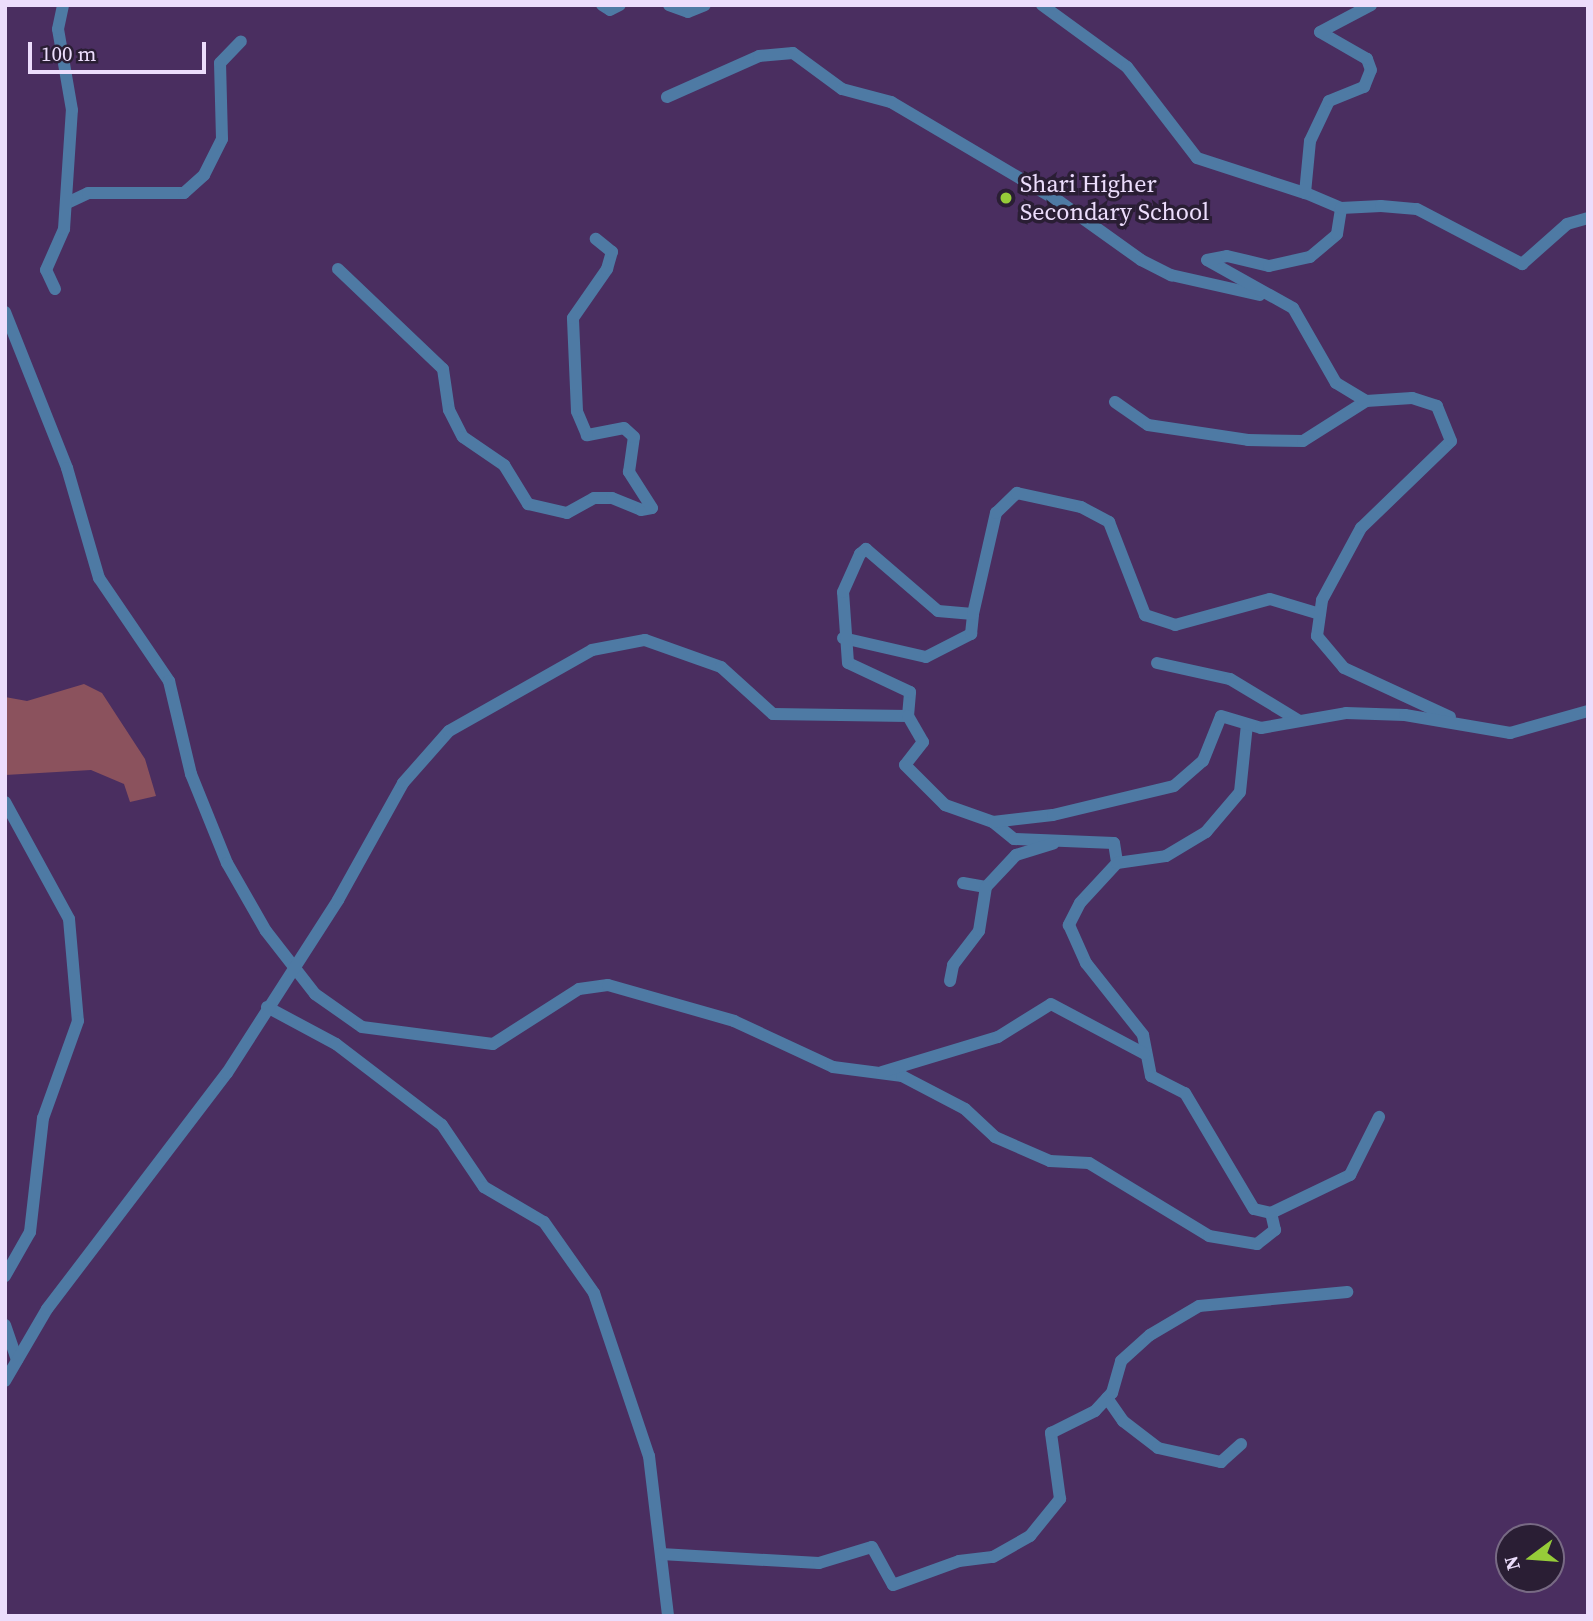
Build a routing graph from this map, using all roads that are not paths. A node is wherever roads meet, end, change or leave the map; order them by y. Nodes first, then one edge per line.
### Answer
1 (63, 5) edge
2 (602, 5) edge
3 (620, 5) edge
4 (669, 5) edge
5 (705, 5) edge
6 (1042, 5) edge
7 (1371, 5) edge
8 (241, 41) dead end
9 (667, 97) dead end
10 (1305, 193) junction
11 (67, 203) junction
12 (1341, 208) junction
13 (1588, 218) edge
14 (596, 239) dead end
15 (338, 269) dead end
16 (55, 289) dead end
17 (1270, 296) junction
18 (5, 312) edge
19 (1366, 401) junction
20 (1115, 402) dead end
21 (973, 614) junction
22 (1320, 614) junction
23 (844, 638) junction
24 (1157, 663) dead end
25 (1588, 711) edge
26 (908, 716) junction
27 (1301, 721) junction
28 (1247, 724) junction
29 (1469, 726) junction
30 (5, 802) edge
31 (993, 822) junction
32 (1074, 840) junction
33 (1116, 863) junction
34 (963, 883) dead end
35 (986, 887) junction
36 (293, 966) junction
37 (950, 981) dead end
38 (267, 1007) junction
39 (1145, 1054) junction
40 (878, 1073) junction
41 (1379, 1117) dead end
42 (1271, 1213) junction
43 (5, 1276) edge
44 (1347, 1292) dead end
45 (5, 1325) edge
46 (17, 1360) junction
47 (5, 1381) edge
48 (1107, 1398) junction
49 (1241, 1444) dead end
50 (661, 1554) junction
51 (668, 1616) edge

1 - 11 street
2 - 3 street
4 - 5 street
6 - 10 street
7 - 10 street
8 - 11 street
9 - 17 street
10 - 12 street
11 - 16 street
12 - 13 street
12 - 17 street
14 - 15 street
17 - 19 street
18 - 36 street
19 - 20 street
19 - 22 street
21 - 22 street
21 - 23 street
21 - 23 street
22 - 29 street
23 - 26 street
24 - 27 street
25 - 29 street
26 - 31 street
26 - 36 street
27 - 28 street
27 - 29 street
28 - 31 street
28 - 33 street
30 - 43 street
31 - 32 street
32 - 33 street
32 - 35 street
33 - 39 street
34 - 35 street
35 - 37 street
36 - 38 street
36 - 40 street
38 - 46 street
38 - 50 street
39 - 40 street
39 - 42 street
40 - 42 street
41 - 42 street
44 - 48 street
45 - 46 street
46 - 47 street
48 - 49 street
48 - 50 street
50 - 51 street

